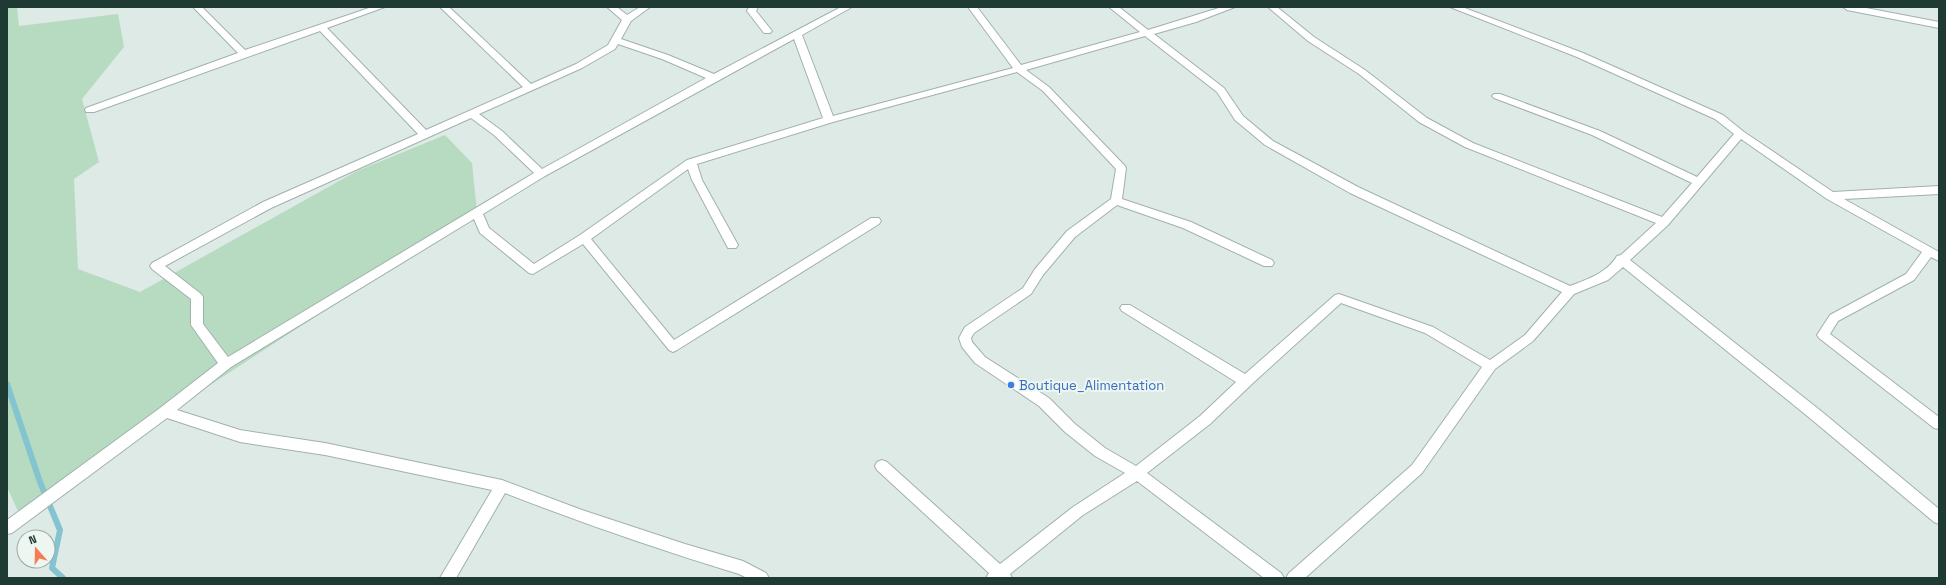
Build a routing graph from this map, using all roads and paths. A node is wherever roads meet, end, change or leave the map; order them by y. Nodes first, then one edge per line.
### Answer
1 (197, 7) edge
2 (381, 7) edge
3 (444, 7) edge
4 (611, 7) edge
5 (646, 7) edge
6 (754, 7) edge
7 (848, 7) edge
8 (972, 7) edge
9 (1113, 7) edge
10 (1231, 7) edge
11 (1272, 7) edge
12 (1454, 7) edge
13 (1847, 7) edge
14 (627, 19) junction
15 (1939, 25) edge
16 (322, 28) junction
17 (767, 31) dead end
18 (1146, 33) junction
19 (797, 34) junction
20 (616, 40) junction
21 (244, 54) junction
22 (1019, 69) junction
23 (714, 78) junction
24 (530, 88) junction
25 (1497, 96) dead end
26 (90, 110) dead end
27 (472, 114) junction
28 (829, 120) junction
29 (1740, 134) junction
30 (426, 135) junction
31 (691, 162) junction
32 (540, 174) junction
33 (1699, 182) junction
34 (1939, 190) edge
35 (1831, 196) junction
36 (1116, 201) junction
37 (477, 212) junction
38 (875, 221) dead end
39 (1664, 222) junction
40 (584, 238) junction
41 (732, 245) dead end
42 (1934, 254) edge
43 (1621, 260) junction
44 (1268, 263) dead end
45 (1570, 292) junction
46 (1126, 308) dead end
47 (226, 364) junction
48 (1490, 366) junction
49 (1246, 381) junction
50 (165, 412) junction
51 (1939, 424) edge
52 (882, 466) dead end
53 (1137, 473) junction
54 (502, 486) junction
55 (1939, 518) edge
56 (7, 528) edge
57 (999, 577) edge
58 (448, 578) edge
59 (761, 578) edge
60 (1276, 578) edge
61 (1294, 578) edge

1 - 21 street
2 - 16 street
3 - 24 street
4 - 14 street
5 - 14 street
6 - 17 street
7 - 19 street
8 - 22 street
9 - 18 street
10 - 18 street
11 - 39 street
12 - 29 street
13 - 15 street
14 - 20 street
16 - 21 street
16 - 30 street
18 - 22 street
18 - 45 street
19 - 23 street
19 - 28 street
20 - 23 street
20 - 24 street
21 - 26 street
22 - 28 street
22 - 36 street
23 - 32 street
24 - 27 street
25 - 33 street
27 - 30 street
27 - 32 street
28 - 31 street
29 - 33 street
29 - 35 street
30 - 47 street
31 - 40 street
31 - 41 street
32 - 37 street
33 - 39 street
34 - 35 street
35 - 42 street
36 - 44 street
36 - 53 street
37 - 40 street
37 - 47 street
38 - 40 street
39 - 43 street
42 - 51 street
43 - 45 street
43 - 55 street
45 - 48 street
46 - 49 street
47 - 50 street
48 - 49 street
48 - 61 street
49 - 53 street
50 - 54 street
50 - 56 street
52 - 57 street
53 - 57 street
53 - 60 street
54 - 58 street
54 - 59 street

